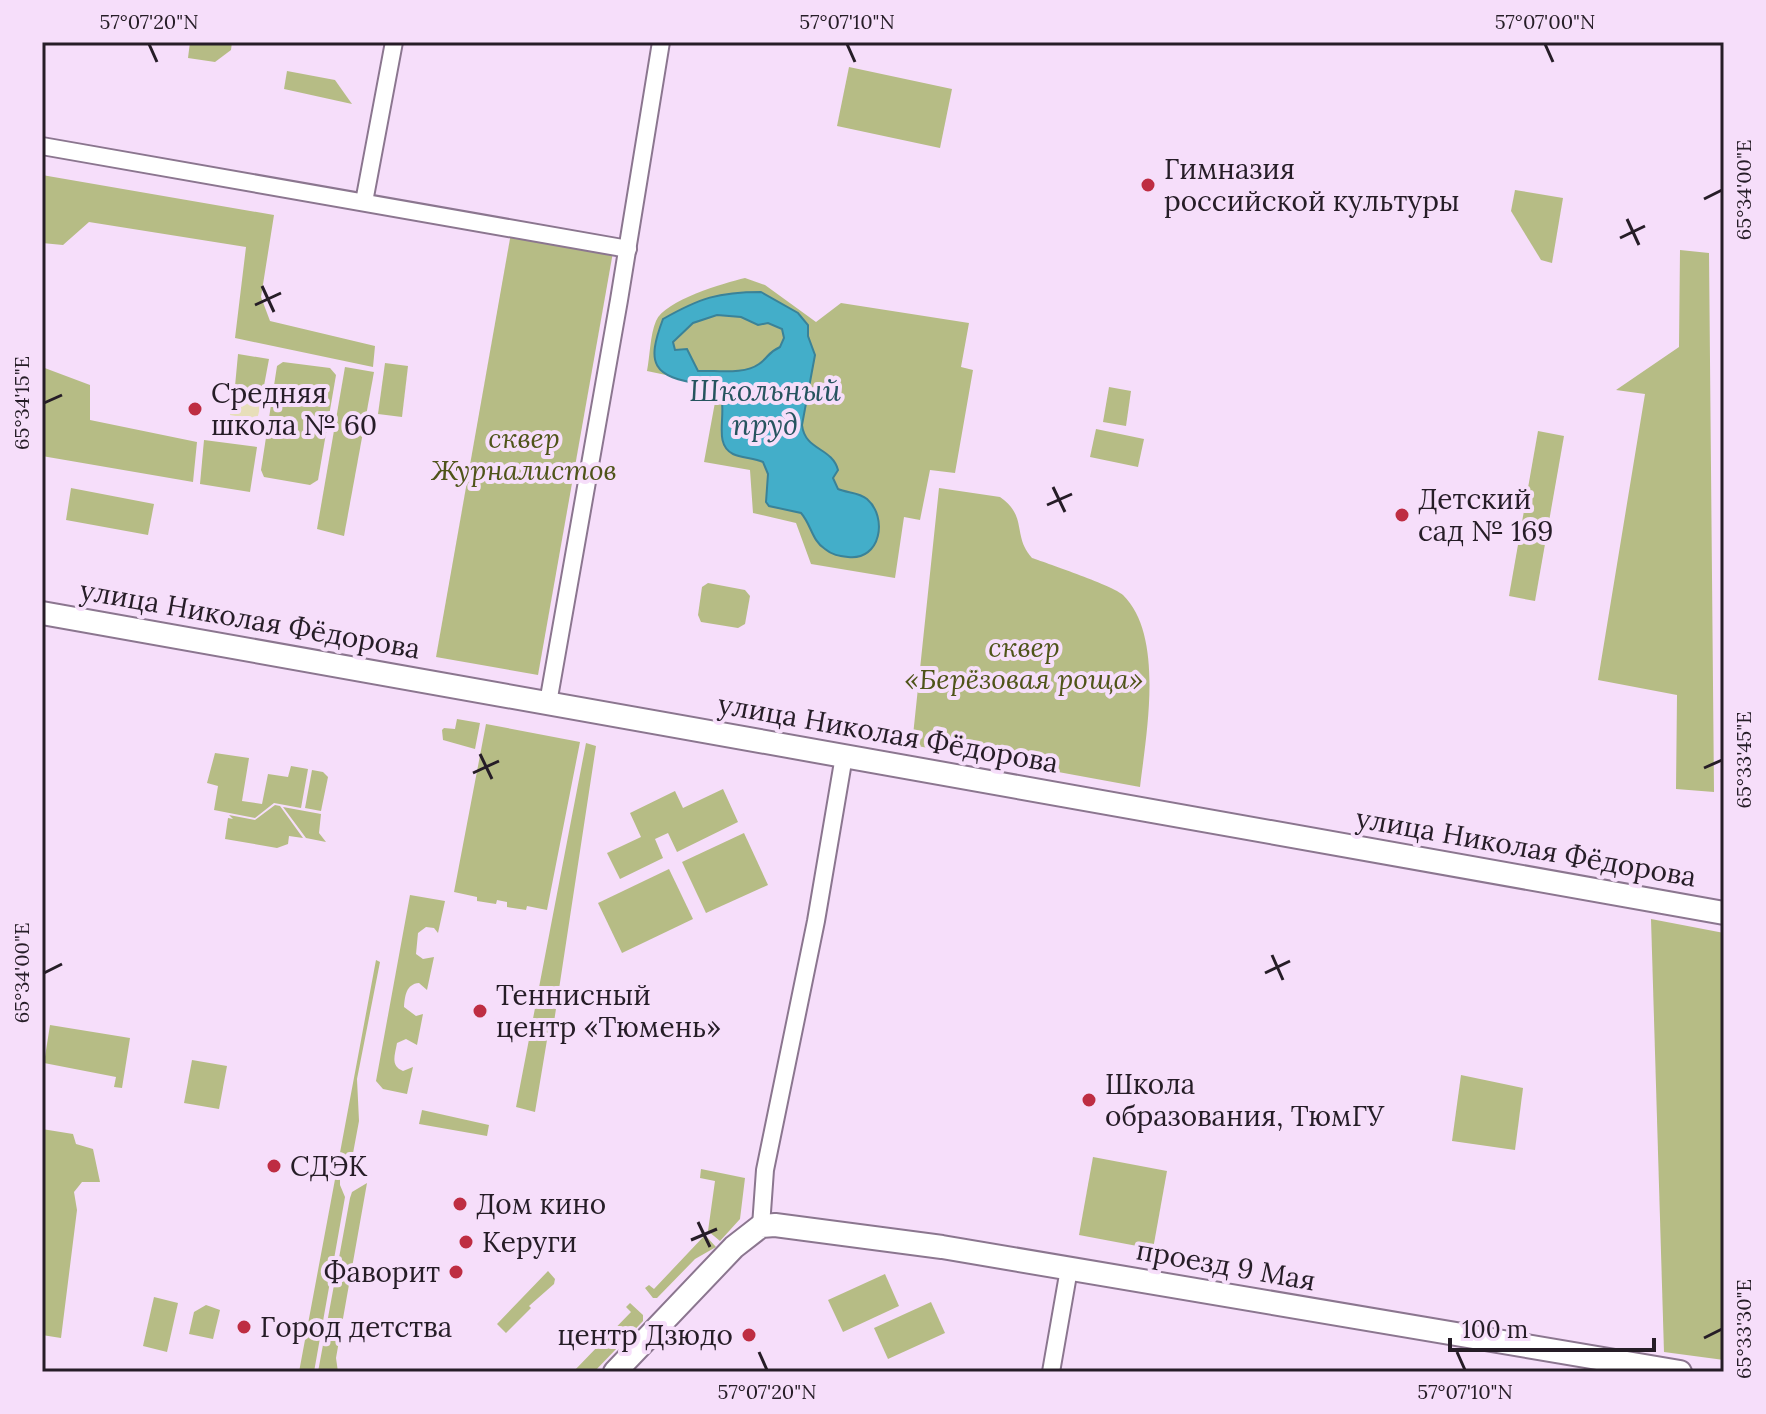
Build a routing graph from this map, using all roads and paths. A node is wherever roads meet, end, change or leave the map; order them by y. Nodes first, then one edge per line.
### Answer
1 (394, 42) edge
2 (661, 42) edge
3 (42, 146) edge
4 (364, 202) junction
5 (628, 249) junction
6 (42, 613) edge
7 (548, 703) junction
8 (844, 756) junction
9 (1724, 913) edge
10 (761, 1226) junction
11 (1069, 1269) junction
12 (615, 1372) edge
13 (1051, 1372) edge
14 (1680, 1372) edge

1 - 4 street
2 - 5 street
3 - 4 street
4 - 5 street
5 - 7 street
6 - 7 street, улица Николая Фёдорова
7 - 8 street, улица Николая Фёдорова
8 - 9 street, улица Николая Фёдорова
8 - 10 street
10 - 11 street, проезд 9 Мая
10 - 12 street
11 - 13 street
11 - 14 street, проезд 9 Мая

